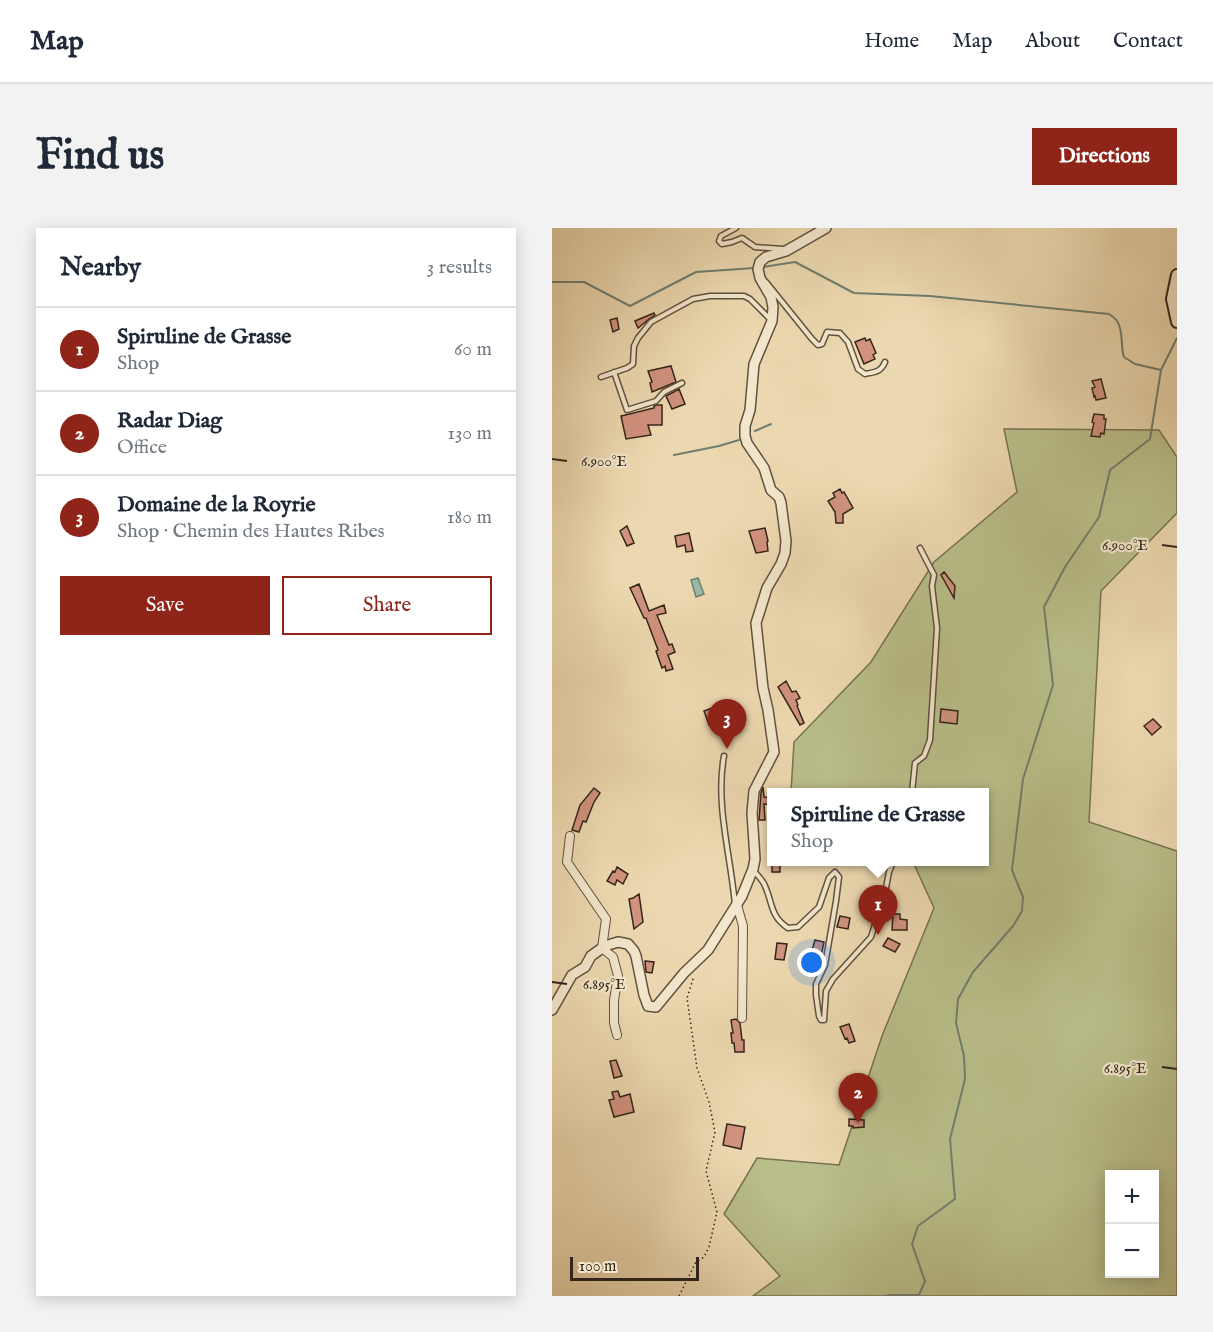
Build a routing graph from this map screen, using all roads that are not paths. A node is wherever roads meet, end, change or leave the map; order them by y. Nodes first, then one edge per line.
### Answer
1 (736, 228) edge
2 (826, 228) edge
3 (786, 251) junction
4 (760, 274) junction
5 (1177, 275) edge
6 (772, 321) junction
7 (1177, 322) edge
8 (885, 362) dead end
9 (614, 372) junction
10 (601, 377) dead end
11 (682, 383) dead end
12 (920, 548) dead end
13 (724, 756) dead end
14 (912, 788) edge
15 (570, 836) dead end
16 (891, 866) edge
17 (753, 869) junction
18 (736, 907) junction
19 (602, 948) junction
20 (552, 1010) edge
21 (742, 1018) dead end
22 (617, 1035) dead end

1 - 3 lane
2 - 3 street
3 - 4 street
4 - 6 street
4 - 8 lane
5 - 7 main road
6 - 9 lane
6 - 17 street
9 - 10 lane
9 - 11 lane
12 - 14 lane
13 - 18 lane
15 - 19 street
16 - 17 lane
17 - 18 street
18 - 19 street
18 - 21 street
19 - 20 street
19 - 22 street

